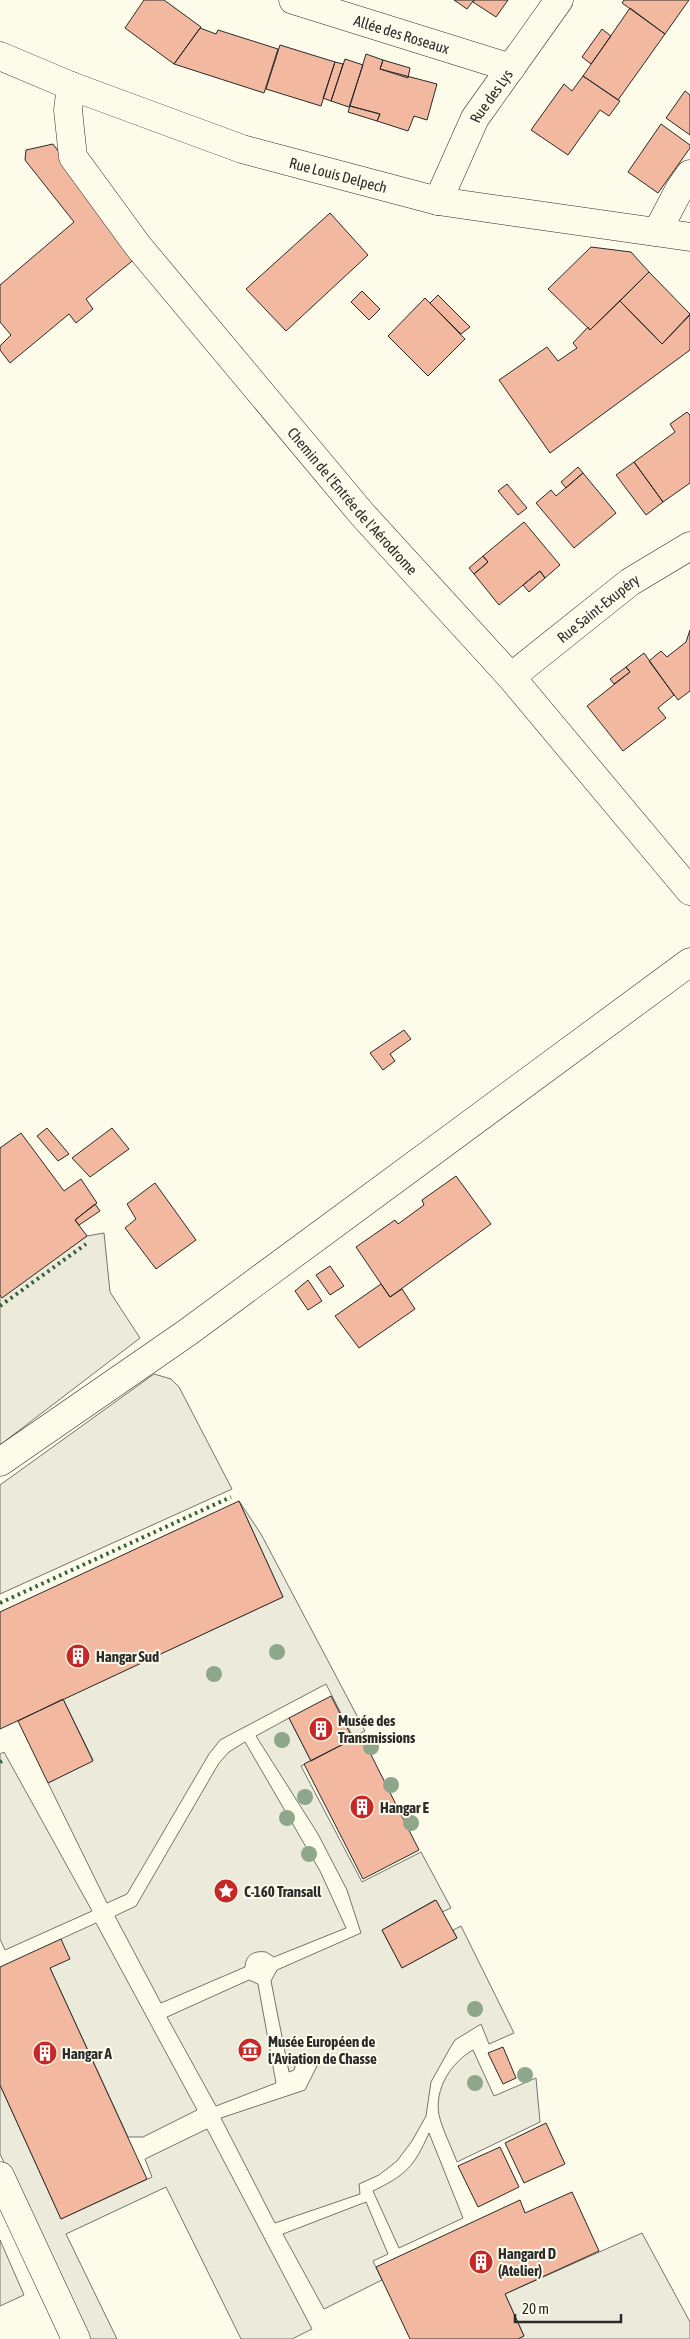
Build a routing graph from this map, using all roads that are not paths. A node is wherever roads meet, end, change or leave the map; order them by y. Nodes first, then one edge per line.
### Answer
1 (293, 0) edge
2 (559, 0) edge
3 (0, 56) edge
4 (511, 68) junction
5 (71, 86) junction
6 (690, 174) edge
7 (438, 201) junction
8 (658, 232) junction
9 (690, 237) edge
10 (690, 546) edge
11 (511, 677) junction
12 (690, 891) edge
13 (690, 962) edge
14 (0, 1462) edge
15 (0, 2176) edge
16 (76, 2339) edge

1 - 4 street, Allée des Roseaux
2 - 4 street, Rue des Lys
3 - 5 street, Rue Louis Delpech
4 - 7 street, Rue des Lys
5 - 7 street, Rue Louis Delpech
5 - 11 street, Chemin de l'Entrée de l'Aérodrome
6 - 8 street
7 - 8 street, Rue Louis Delpech
8 - 9 street, Rue Louis Delpech
10 - 11 street, Rue Saint-Exupéry
11 - 12 street, Chemin de l'Entrée de l'Aérodrome
13 - 14 street
15 - 16 street

